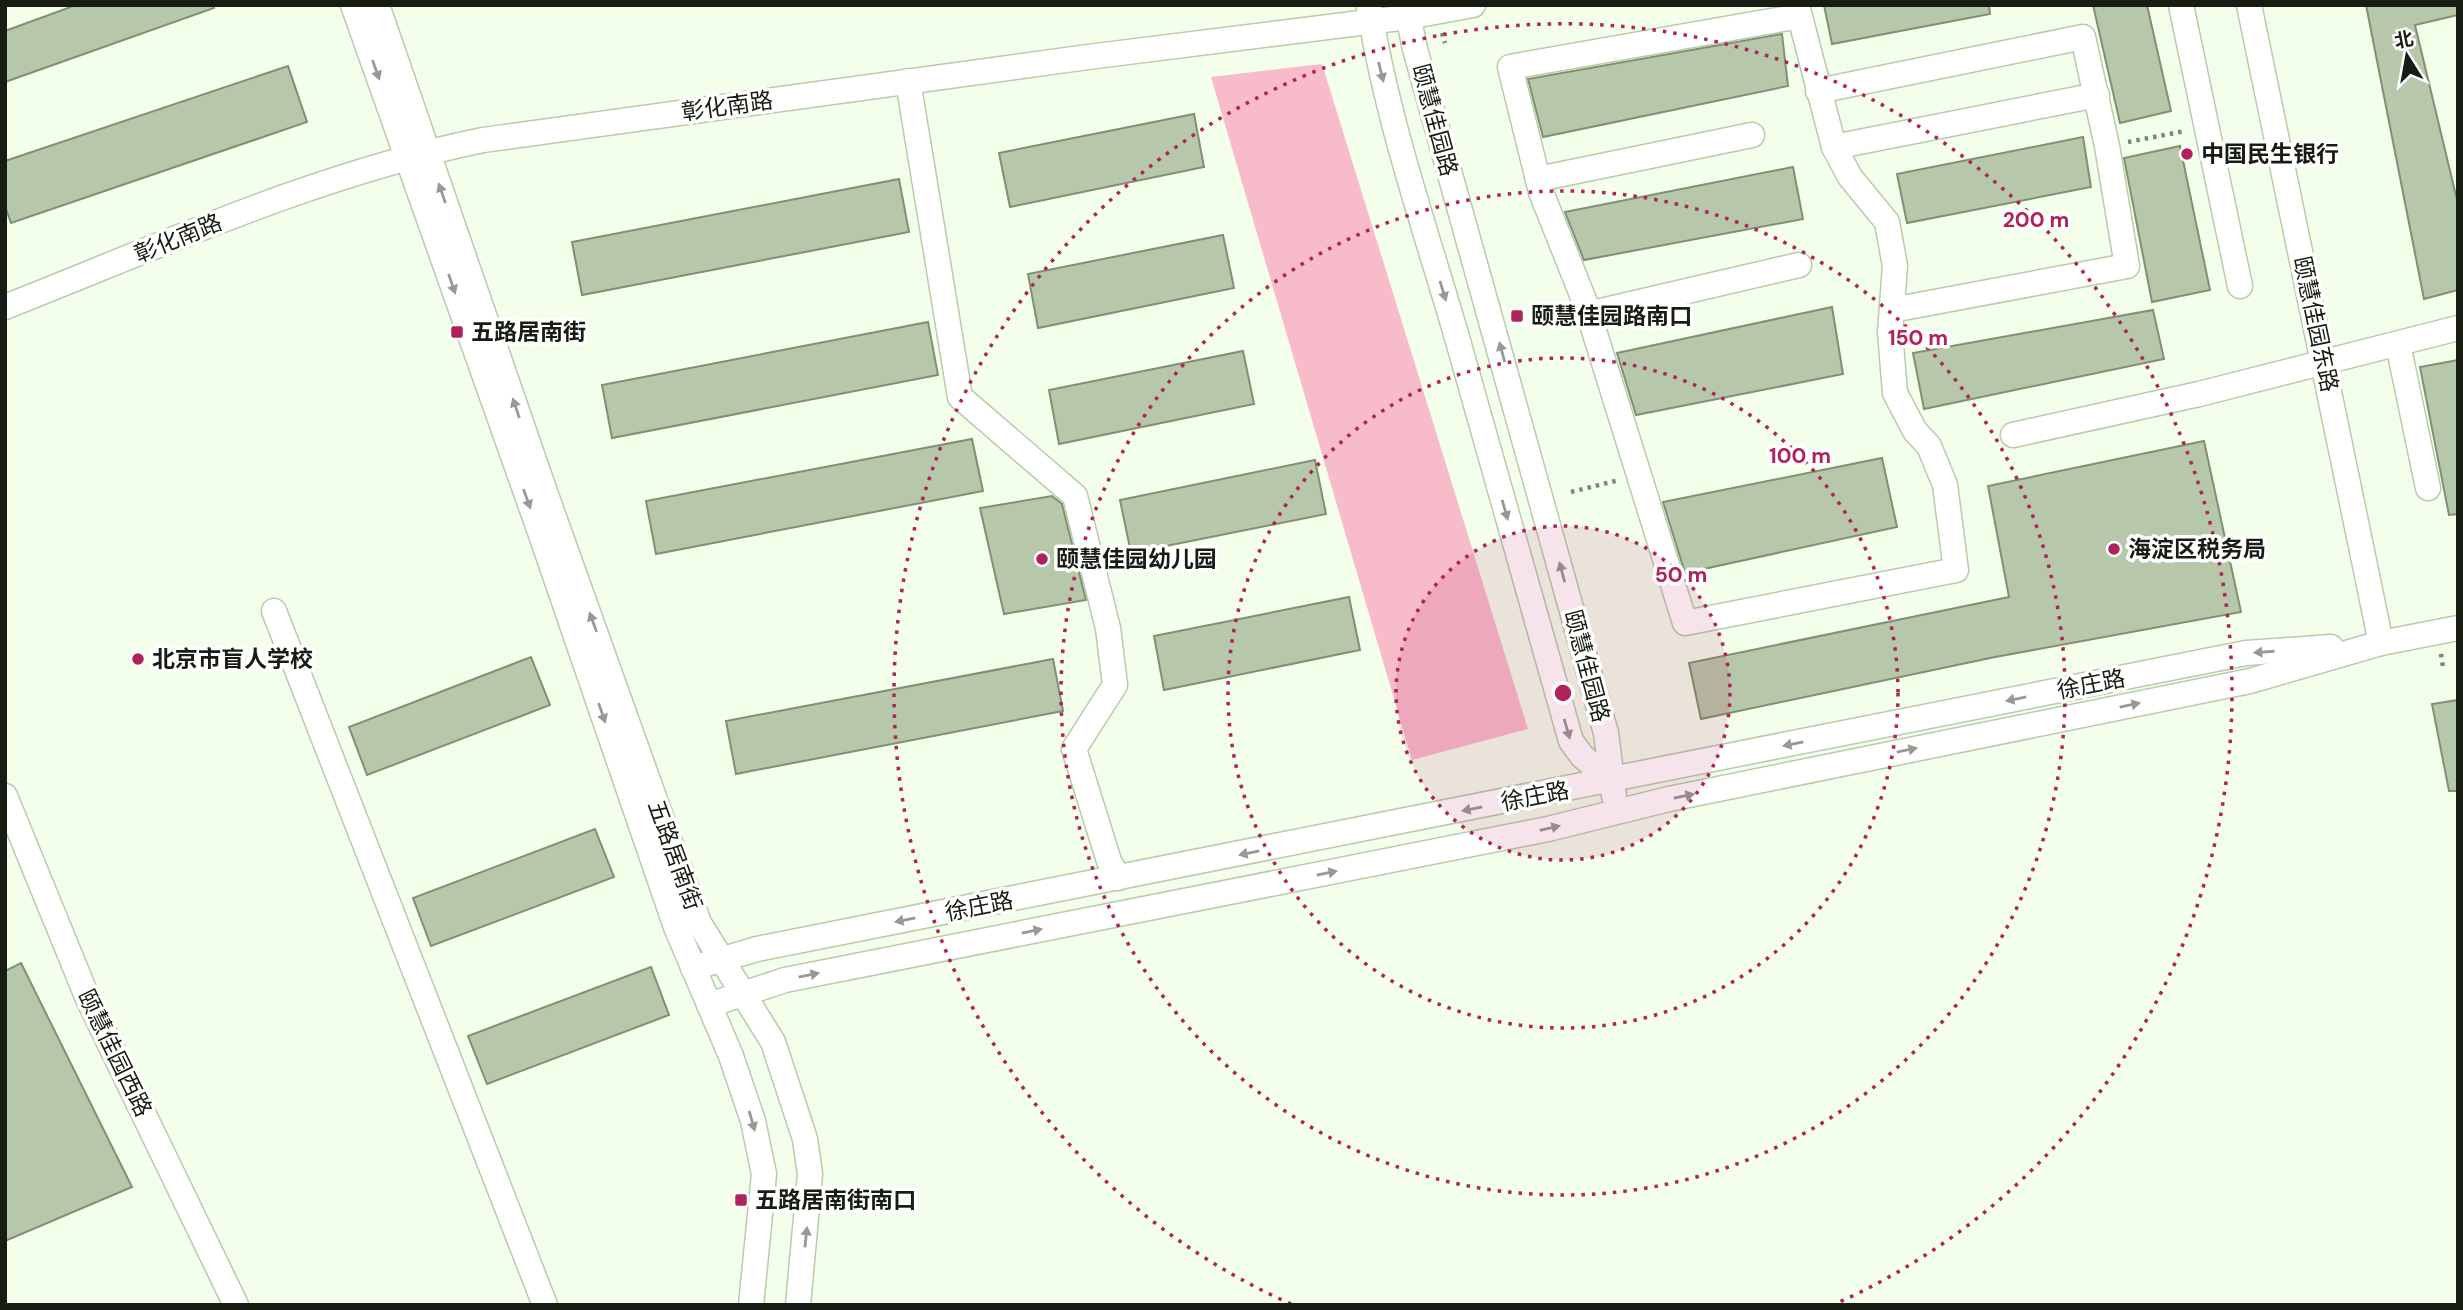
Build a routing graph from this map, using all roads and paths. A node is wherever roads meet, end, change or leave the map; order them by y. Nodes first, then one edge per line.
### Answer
1 (353, 5) edge
2 (377, 5) edge
3 (1369, 5) edge
4 (1473, 5) edge
5 (2181, 5) edge
6 (2249, 5) edge
7 (1798, 10) edge
8 (1407, 11) edge
9 (908, 81) junction
10 (1818, 91) junction
11 (2097, 96) junction
12 (2206, 126) junction
13 (1752, 135) dead end
14 (2107, 146) junction
15 (1834, 147) junction
16 (428, 151) junction
17 (1538, 180) junction
18 (1799, 265) dead end
19 (2240, 286) dead end
20 (5, 307) edge
21 (1892, 310) junction
22 (1588, 314) junction
23 (2458, 328) edge
24 (2398, 345) junction
25 (2324, 360) junction
26 (2013, 435) dead end
27 (1637, 475) junction
28 (2428, 488) dead end
29 (1572, 492) dead end
30 (274, 611) dead end
31 (2458, 628) edge
32 (2381, 643) junction
33 (1611, 780) junction
34 (5, 796) edge
35 (1618, 811) junction
36 (1118, 878) junction
37 (722, 959) junction
38 (693, 968) junction
39 (743, 993) junction
40 (709, 1005) junction
41 (236, 1305) edge
42 (545, 1305) edge
43 (751, 1305) edge
44 (798, 1305) edge

1 -> 38 street, 五路居南街
2 - 16 street, 五路居南街
3 -> 33 street, 颐慧佳园路
4 - 8 street, 彰化南路
5 - 12 street
6 - 25 street, 颐慧佳园东路
7 - 10 street
7 - 17 street
8 - 9 street, 彰化南路
33 -> 8 street, 颐慧佳园路
9 - 16 street, 彰化南路
9 - 36 street
10 - 11 street
10 - 15 street
11 - 14 street
11 - 15 street
12 - 14 path
12 - 19 street
13 - 17 street
14 - 21 street
15 - 21 street
16 - 20 street, 彰化南路
37 -> 16 street, 五路居南街
17 - 22 street
18 - 22 street
21 - 27 street
22 - 27 street
23 - 24 street
24 - 25 street
24 - 28 street
25 - 26 street
25 - 32 street, 颐慧佳园东路
27 - 29 path
30 - 42 street
31 - 32 street, 徐庄路
32 -> 33 street, 徐庄路
35 -> 32 street, 徐庄路
33 - 35 street
33 -> 36 street, 徐庄路
34 - 41 street, 颐慧佳园西路
39 -> 35 street, 徐庄路
36 -> 37 street, 徐庄路
37 - 38 street, 徐庄路
37 - 39 street, 五路居南街
38 - 40 street, 五路居南街
39 - 40 street, 徐庄路
44 -> 39 street, 五路居南街
40 -> 43 street, 五路居南街

